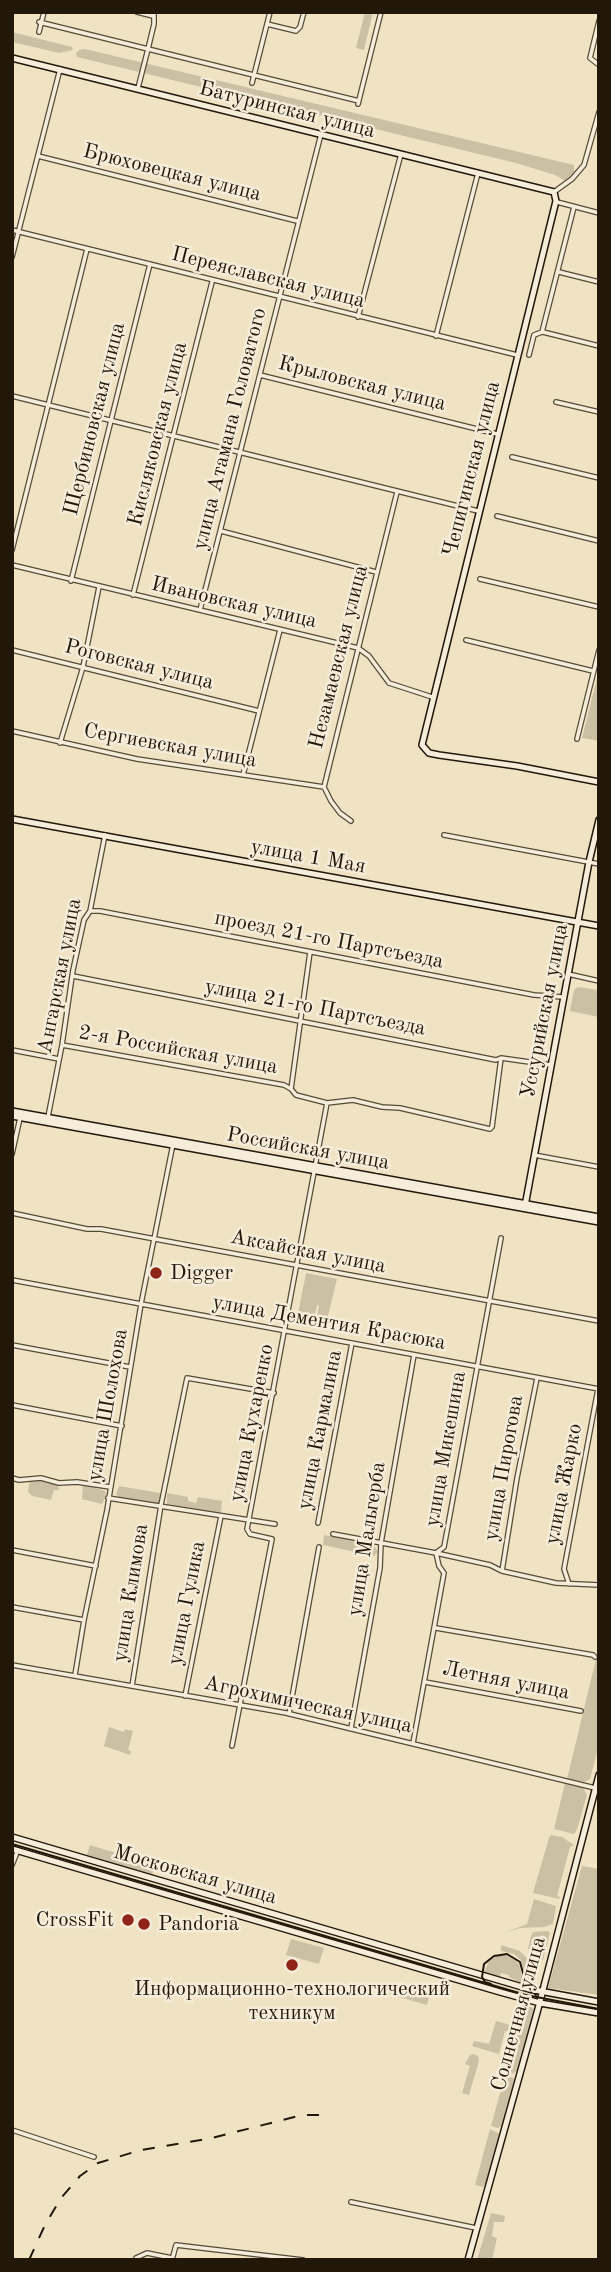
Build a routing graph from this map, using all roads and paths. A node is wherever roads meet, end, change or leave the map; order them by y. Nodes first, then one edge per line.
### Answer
1 (44, 12) edge
2 (136, 12) edge
3 (270, 12) edge
4 (304, 12) edge
5 (381, 12) edge
6 (153, 14) edge
7 (599, 21) edge
8 (40, 22) junction
9 (267, 24) junction
10 (38, 33) dead end
11 (148, 49) junction
12 (12, 58) edge
13 (599, 65) edge
14 (60, 69) junction
15 (254, 75) junction
16 (253, 83) dead end
17 (138, 88) junction
18 (599, 112) edge
19 (321, 134) junction
20 (401, 154) junction
21 (38, 156) junction
22 (478, 173) junction
23 (554, 192) junction
24 (556, 201) junction
25 (574, 207) junction
26 (599, 213) edge
27 (298, 221) junction
28 (12, 230) edge
29 (19, 232) junction
30 (87, 249) junction
31 (12, 257) edge
32 (150, 264) junction
33 (559, 272) junction
34 (212, 281) junction
35 (599, 282) edge
36 (279, 297) junction
37 (358, 317) junction
38 (542, 332) junction
39 (436, 335) junction
40 (599, 346) edge
41 (517, 355) junction
42 (529, 355) dead end
43 (260, 375) junction
44 (12, 396) edge
45 (556, 402) dead end
46 (50, 405) junction
47 (599, 412) edge
48 (110, 420) junction
49 (497, 434) junction
50 (174, 437) junction
51 (240, 453) junction
52 (512, 457) dead end
53 (599, 478) edge
54 (397, 492) junction
55 (478, 510) junction
56 (497, 516) dead end
57 (221, 531) junction
58 (599, 541) edge
59 (12, 550) edge
60 (12, 565) edge
61 (376, 572) junction
62 (480, 579) dead end
63 (71, 581) junction
64 (99, 587) junction
65 (134, 596) junction
66 (599, 607) edge
67 (200, 610) junction
68 (280, 630) junction
69 (466, 640) dead end
70 (358, 648) junction
71 (12, 650) edge
72 (599, 650) edge
73 (83, 667) junction
74 (593, 671) junction
75 (432, 697) junction
76 (258, 711) junction
77 (12, 731) edge
78 (577, 739) dead end
79 (60, 743) junction
80 (243, 775) junction
81 (599, 782) edge
82 (324, 787) junction
83 (12, 819) edge
84 (599, 820) edge
85 (351, 821) dead end
86 (105, 835) junction
87 (444, 835) dead end
88 (589, 862) junction
89 (599, 864) edge
90 (90, 911) junction
91 (578, 923) junction
92 (599, 926) edge
93 (310, 952) junction
94 (568, 974) junction
95 (73, 976) junction
96 (599, 981) edge
97 (563, 998) junction
98 (300, 1021) junction
99 (62, 1045) junction
100 (12, 1050) edge
101 (501, 1058) junction
102 (60, 1059) junction
103 (551, 1065) junction
104 (291, 1089) junction
105 (327, 1103) junction
106 (12, 1113) edge
107 (20, 1117) junction
108 (47, 1120) junction
109 (174, 1142) junction
110 (12, 1154) edge
111 (534, 1155) junction
112 (599, 1167) edge
113 (315, 1169) junction
114 (525, 1206) junction
115 (12, 1213) edge
116 (599, 1220) edge
117 (501, 1238) dead end
118 (155, 1239) junction
119 (297, 1266) junction
120 (12, 1280) edge
121 (489, 1301) junction
122 (141, 1304) junction
123 (599, 1321) edge
124 (286, 1331) junction
125 (352, 1343) junction
126 (12, 1345) edge
127 (414, 1354) junction
128 (130, 1367) junction
129 (477, 1367) junction
130 (537, 1378) junction
131 (598, 1389) edge
132 (274, 1393) junction
133 (12, 1405) edge
134 (122, 1426) junction
135 (12, 1478) edge
136 (110, 1488) junction
137 (108, 1498) junction
138 (162, 1505) junction
139 (220, 1516) junction
140 (249, 1520) junction
141 (318, 1523) dead end
142 (275, 1524) dead end
143 (334, 1534) dead end
144 (381, 1543) junction
145 (318, 1547) dead end
146 (12, 1550) edge
147 (436, 1553) junction
148 (97, 1566) junction
149 (502, 1571) junction
150 (569, 1584) junction
151 (599, 1585) edge
152 (12, 1607) edge
153 (84, 1620) junction
154 (435, 1628) junction
155 (595, 1657) dead end
156 (12, 1665) edge
157 (75, 1675) junction
158 (425, 1682) junction
159 (132, 1686) junction
160 (185, 1696) junction
161 (241, 1704) junction
162 (581, 1711) dead end
163 (289, 1714) junction
164 (351, 1728) junction
165 (413, 1743) junction
166 (232, 1746) dead end
167 (599, 1775) edge
168 (595, 1788) junction
169 (16, 1838) edge
170 (40, 1845) junction
171 (14, 1849) edge
172 (37, 1856) junction
173 (12, 1865) edge
174 (191, 1890) junction
175 (188, 1900) junction
176 (370, 1942) junction
177 (383, 1946) junction
178 (367, 1953) junction
179 (380, 1957) junction
180 (542, 1993) junction
181 (599, 2002) edge
182 (540, 2003) junction
183 (599, 2013) edge
184 (12, 2130) edge
185 (94, 2157) dead end
186 (351, 2202) dead end
187 (476, 2228) junction
188 (247, 2253) junction
189 (172, 2259) edge
190 (135, 2260) edge
191 (245, 2260) edge
192 (303, 2260) edge
193 (468, 2260) edge

1 - 8 street
2 - 6 street
3 - 9 street
4 - 9 street
5 - 15 street
6 - 11 street
7 - 13 street
8 - 10 street
8 - 11 street
9 - 15 street
11 - 15 street
11 - 17 street
12 - 14 street, Батуринская улица
14 - 17 street, Батуринская улица
14 - 21 street
15 - 16 street
17 - 19 street, Батуринская улица
18 - 23 street
19 - 20 street, Батуринская улица
19 - 27 street, улица Атамана Головатого
20 - 22 street, Батуринская улица
20 - 37 street
21 - 27 street, Брюховецкая улица
21 - 29 street
22 - 23 street, Батуринская улица
22 - 39 street
23 - 24 street
24 - 25 street
24 - 41 street, Чепигинская улица
25 - 26 street
25 - 33 street
27 - 36 street, улица Атамана Головатого
28 - 29 street, Переяславская улица
29 - 30 street, Переяславская улица
29 - 31 street
30 - 32 street, Переяславская улица
30 - 46 street
32 - 34 street, Переяславская улица
32 - 48 street, Щербиновская улица
33 - 35 street
33 - 38 street
34 - 36 street, Переяславская улица
34 - 50 street, Кисляковская улица
36 - 37 street, Переяславская улица
36 - 43 street, улица Атамана Головатого
37 - 39 street, Переяславская улица
38 - 40 street
38 - 42 street
39 - 41 street, Переяславская улица
41 - 49 street, Чепигинская улица
43 - 49 street, Крыловская улица
43 - 51 street, улица Атамана Головатого
44 - 46 street
45 - 47 street
46 - 48 street
46 - 59 street
48 - 50 street
48 - 63 street, Щербиновская улица
49 - 55 street, Чепигинская улица
50 - 51 street
50 - 65 street, Кисляковская улица
51 - 54 street
51 - 57 street, улица Атамана Головатого
52 - 53 street
54 - 55 street
54 - 61 street, Незамаевская улица
55 - 75 street, Чепигинская улица
56 - 58 street
57 - 61 street
57 - 67 street, улица Атамана Головатого
60 - 63 street, Ивановская улица
61 - 70 street, Незамаевская улица
62 - 66 street
63 - 64 street, Ивановская улица
64 - 65 street, Ивановская улица
64 - 73 street
65 - 67 street, Ивановская улица
67 - 68 street, Ивановская улица
68 - 70 street, Ивановская улица
68 - 76 street
69 - 74 street
70 - 75 street
70 - 82 street, Незамаевская улица
71 - 73 street, Роговская улица
72 - 74 street
73 - 76 street, Роговская улица
73 - 79 street
74 - 78 street
75 - 81 street, Чепигинская улица
76 - 80 street
77 - 79 street, Сергиевская улица
79 - 80 street, Сергиевская улица
80 - 82 street, Сергиевская улица
82 - 85 street
83 - 86 street, улица 1 Мая
84 - 88 street, Уссурийская улица
86 - 90 street, Ангарская улица
86 - 91 street, улица 1 Мая
87 - 88 street
88 - 89 street
88 - 91 street, Уссурийская улица
90 - 93 street, проезд 21-го Партсъезда
90 - 95 street, Ангарская улица
91 - 92 street, улица 1 Мая
91 - 94 street, Уссурийская улица
93 - 97 street, проезд 21-го Партсъезда
93 - 98 street
94 - 96 street
94 - 97 street, Уссурийская улица
95 - 98 street, улица 21-го Партсъезда
95 - 99 street, Ангарская улица
97 - 103 street, Уссурийская улица
98 - 101 street, улица 21-го Партсъезда
98 - 104 street
99 - 102 street, Ангарская улица
99 - 104 street, 2-я Российская улица
100 - 102 street, 2-я Российская улица
101 - 103 street, улица 21-го Партсъезда
101 - 105 street, 2-я Российская улица
102 - 108 street, Ангарская улица
103 - 111 street, Уссурийская улица
104 - 105 street, 2-я Российская улица
105 - 113 street, улица Кухаренко
106 - 107 street, Российская улица
106 - 108 street, Российская улица
107 - 108 street, Российская улица
107 - 110 street
108 - 109 street, Российская улица
109 - 113 street, Российская улица
109 - 118 street, улица Шолохова
111 - 112 street
111 - 114 street, Уссурийская улица
113 - 114 street, Российская улица
113 - 119 street, улица Кухаренко
114 - 116 street, Российская улица
115 - 118 street, Аксайская улица
117 - 121 street, улица Микешина
118 - 119 street, Аксайская улица
118 - 122 street, улица Шолохова
119 - 121 street, Аксайская улица
119 - 124 street, улица Кухаренко
120 - 122 street, улица Дементия Красюка
121 - 123 street, Аксайская улица
121 - 129 street, улица Микешина
122 - 124 street, улица Дементия Красюка
122 - 128 street, улица Шолохова
124 - 125 street, улица Дементия Красюка
124 - 132 street, улица Кухаренко
125 - 127 street, улица Дементия Красюка
125 - 141 street, улица Кармалина
126 - 128 street
127 - 129 street, улица Дементия Красюка
127 - 144 street, улица Мальгерба
128 - 134 street, улица Шолохова
129 - 130 street, улица Дементия Красюка
129 - 147 street, улица Микешина
130 - 131 street, улица Дементия Красюка
130 - 149 street, улица Пирогова
131 - 150 street, улица Жарко
132 - 138 street, улица Климова
132 - 140 street, улица Кухаренко
133 - 134 street
134 - 136 street, улица Шолохова
135 - 136 street
136 - 137 street, улица Шолохова
137 - 138 street
137 - 148 street, улица Шолохова
138 - 139 street
138 - 159 street, улица Климова
139 - 140 street
139 - 160 street, улица Гулика
140 - 142 street
140 - 161 street, улица Кухаренко
143 - 144 street
144 - 147 street
144 - 164 street, улица Мальгерба
145 - 163 street
146 - 148 street
147 - 149 street
147 - 154 street, улица Микешина
148 - 153 street, улица Шолохова
149 - 150 street
150 - 151 street
152 - 153 street
153 - 157 street, улица Шолохова
154 - 155 street
154 - 158 street, улица Микешина
156 - 157 street, Агрохимическая улица
157 - 159 street, Агрохимическая улица
158 - 162 street, Летняя улица
158 - 165 street, улица Микешина
159 - 160 street, Агрохимическая улица
160 - 161 street, Агрохимическая улица
161 - 163 street, Агрохимическая улица
161 - 166 street, улица Кухаренко
163 - 164 street, Агрохимическая улица
164 - 165 street, Агрохимическая улица
165 - 168 street, Агрохимическая улица
167 - 168 street, Солнечная улица
168 - 180 street, Солнечная улица
169 - 170 street, Московская улица
169 - 171 street
170 - 172 street
170 - 174 street, Московская улица
171 - 172 street, Московская улица
171 - 173 street
172 - 175 street, Московская улица
174 - 175 street
174 - 176 street, Московская улица
175 - 178 street, Московская улица
176 - 177 street, Московская улица
176 - 178 street
177 - 179 street
177 - 180 street, Московская улица
178 - 179 street, Московская улица
179 - 182 street, Московская улица
180 - 181 street, Московская улица
180 - 182 street, Солнечная улица
182 - 183 street, Московская улица
182 - 187 street, Солнечная улица
184 - 185 street
186 - 187 street
187 - 193 street, Солнечная улица
188 - 189 street
188 - 191 street
188 - 192 street
189 - 190 street

